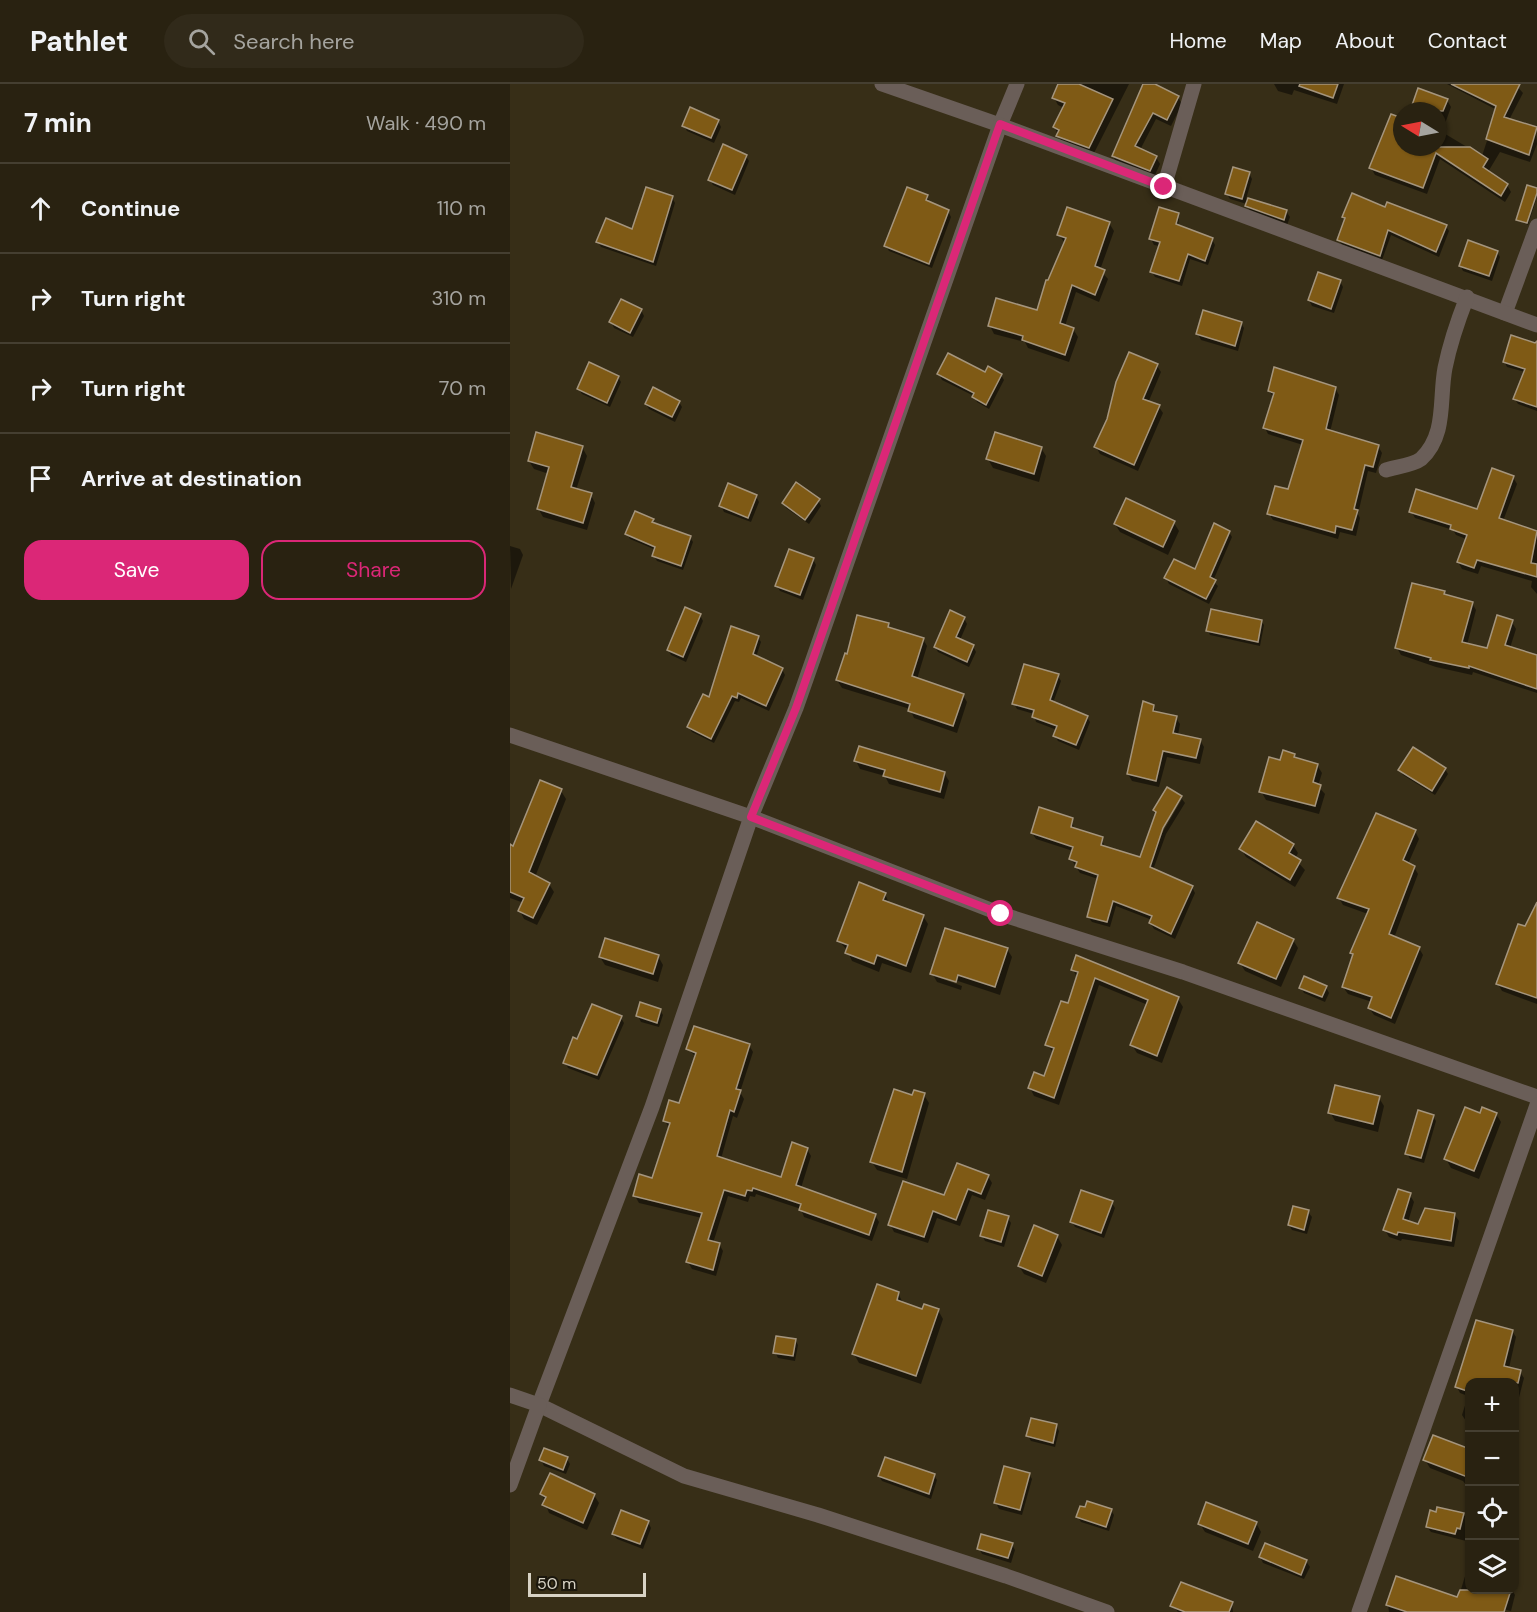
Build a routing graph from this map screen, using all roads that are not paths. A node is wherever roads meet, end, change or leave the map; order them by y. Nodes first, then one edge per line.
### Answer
1 (882, 84) edge
2 (1017, 84) edge
3 (1194, 84) edge
4 (1000, 124) junction
5 (1164, 187) junction
6 (1537, 226) edge
7 (1467, 297) junction
8 (1505, 313) junction
9 (1537, 325) edge
10 (1386, 470) dead end
11 (510, 735) edge
12 (751, 817) junction
13 (1537, 1097) edge
14 (1537, 1106) edge
15 (510, 1395) edge
16 (539, 1405) junction
17 (510, 1485) edge
18 (1107, 1612) edge
19 (1359, 1612) edge

1 - 4 street
2 - 4 street
3 - 5 street
4 - 5 street
4 - 12 street
5 - 7 street
6 - 8 street
7 - 8 street
7 - 10 street
8 - 9 street
11 - 12 street
12 - 13 street
12 - 16 street
14 - 19 street
15 - 16 street
16 - 17 street
16 - 18 street

